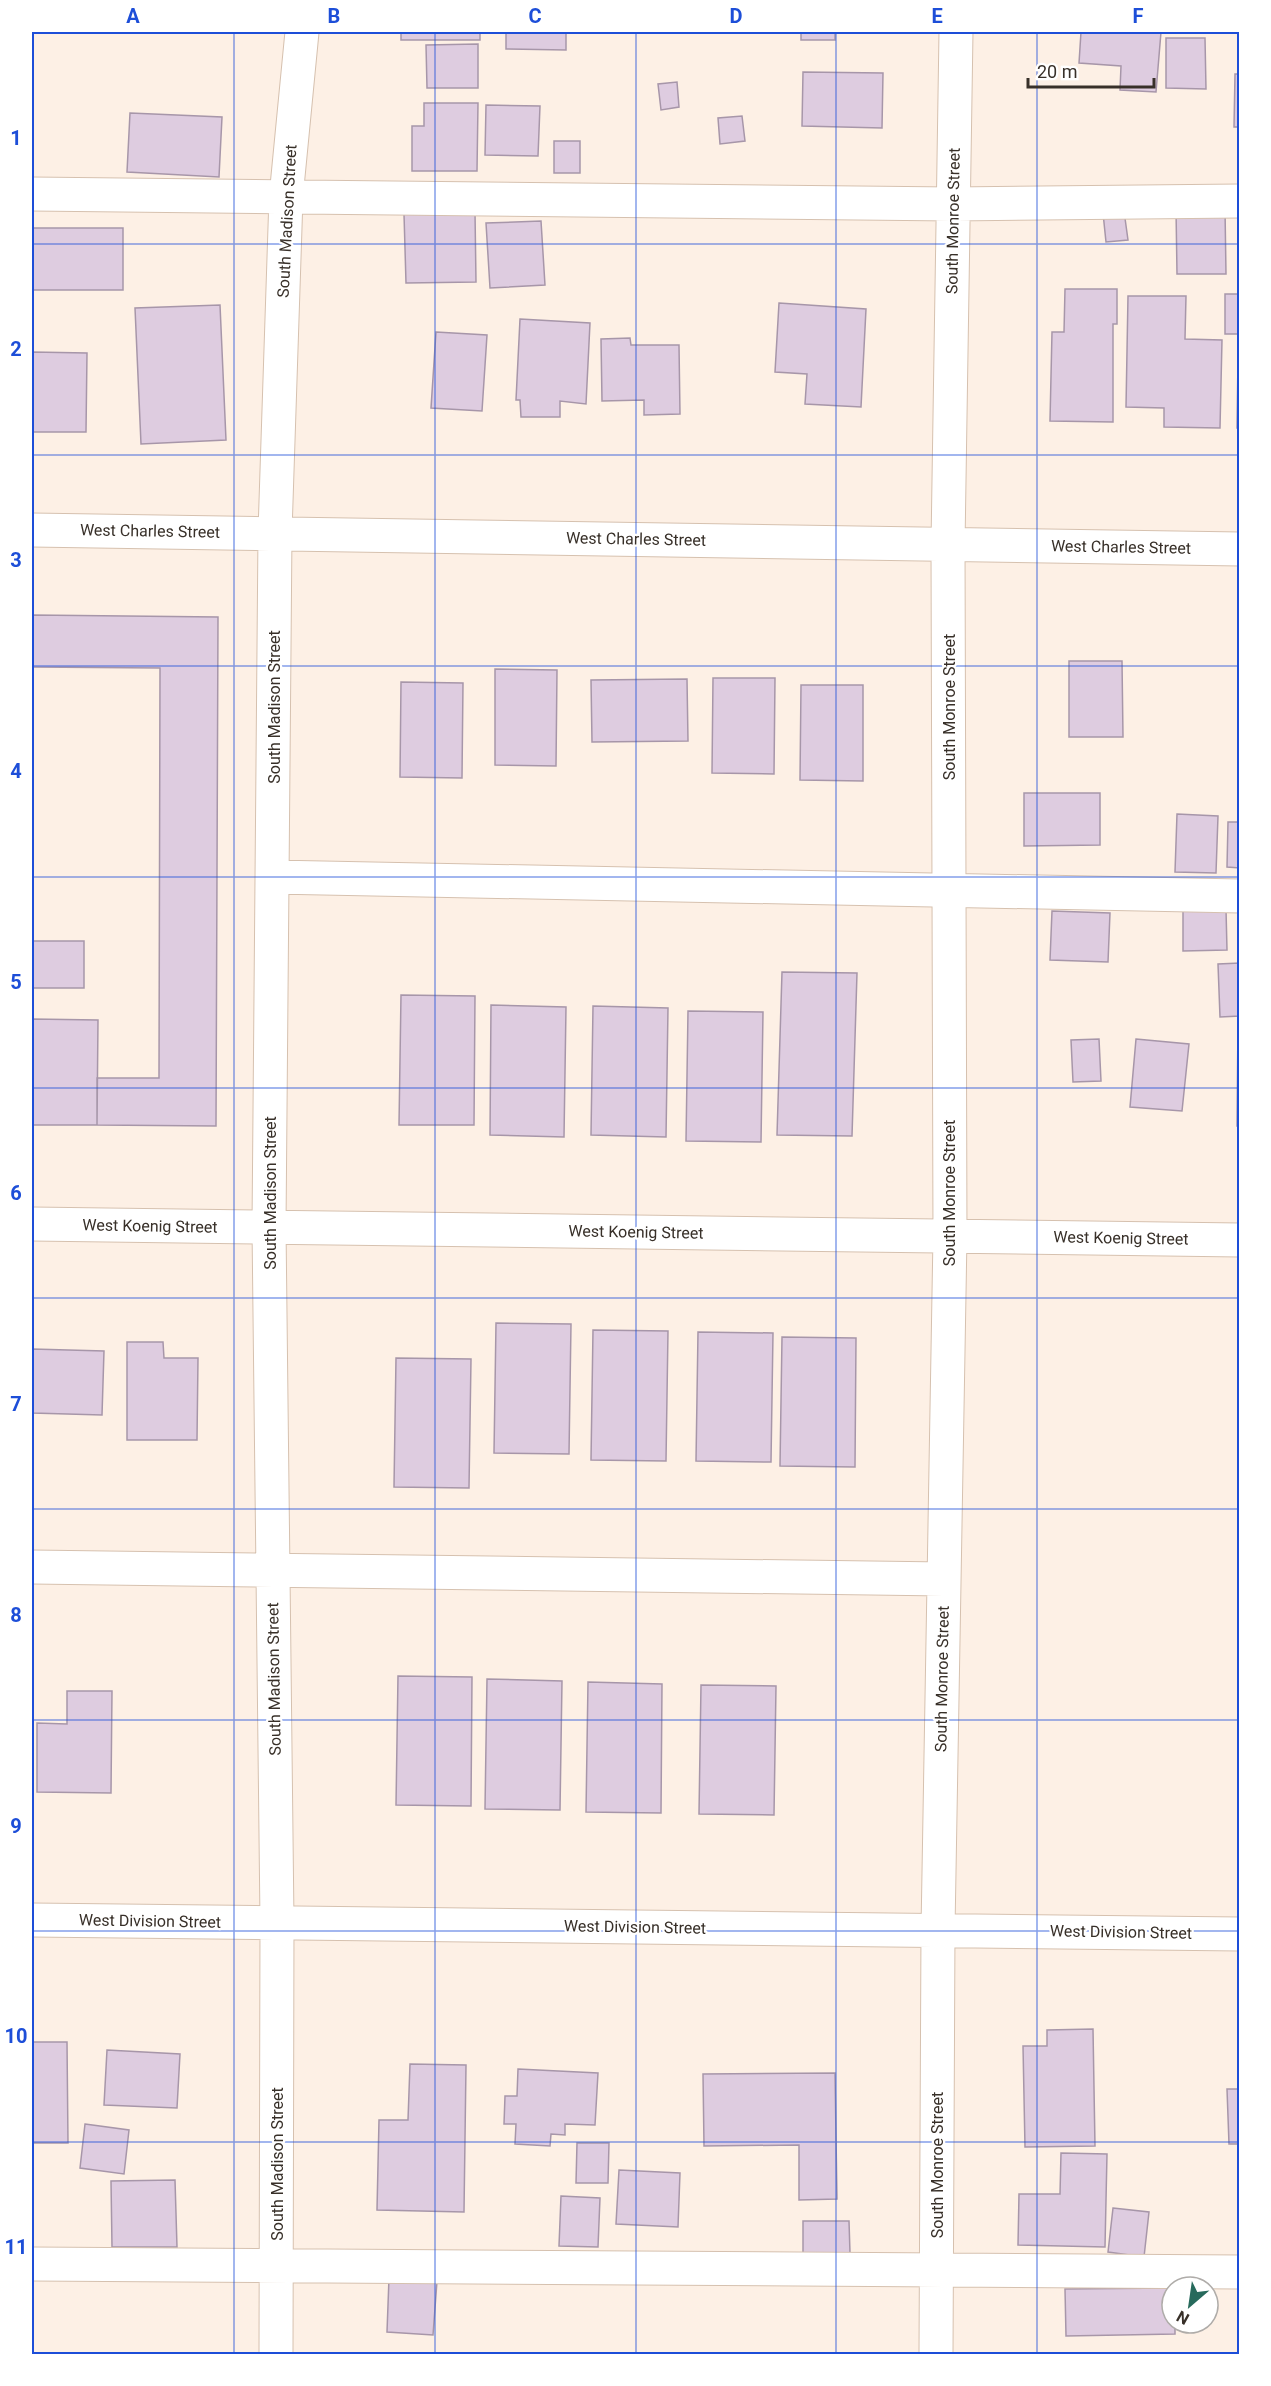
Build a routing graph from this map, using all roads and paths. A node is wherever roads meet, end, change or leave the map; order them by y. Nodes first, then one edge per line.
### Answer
1 (302, 32) edge
2 (956, 32) edge
3 (32, 194) edge
4 (286, 197) junction
5 (1239, 201) edge
6 (953, 204) junction
7 (32, 530) edge
8 (275, 532) junction
9 (948, 545) junction
10 (1239, 549) edge
11 (273, 877) junction
12 (949, 890) junction
13 (1239, 896) edge
14 (32, 1224) edge
15 (269, 1227) junction
16 (950, 1236) junction
17 (1239, 1240) edge
18 (32, 1568) edge
19 (273, 1571) junction
20 (944, 1580) junction
21 (32, 1920) edge
22 (277, 1922) junction
23 (938, 1930) junction
24 (1239, 1934) edge
25 (32, 2264) edge
26 (276, 2267) junction
27 (936, 2270) junction
28 (1239, 2272) edge
29 (276, 2355) edge
30 (936, 2355) edge

1 - 4 street, South Madison Street
2 - 6 street, South Monroe Street
3 - 4 street
4 - 6 street
4 - 8 street, South Madison Street
5 - 6 street
6 - 9 street, South Monroe Street
7 - 8 street, West Charles Street
8 - 9 street, West Charles Street
8 - 11 street, South Madison Street
9 - 10 street, West Charles Street
9 - 12 street, South Monroe Street
11 - 12 street
11 - 15 street, South Madison Street
12 - 13 street
12 - 16 street, South Monroe Street
14 - 15 street, West Koenig Street
15 - 16 street, West Koenig Street
15 - 19 street, South Madison Street
16 - 17 street, West Koenig Street
16 - 20 street, South Monroe Street
18 - 19 street
19 - 20 street
19 - 22 street, South Madison Street
20 - 23 street, South Monroe Street
21 - 22 street, West Division Street
22 - 23 street, West Division Street
22 - 26 street, South Madison Street
23 - 24 street, West Division Street
23 - 27 street, South Monroe Street
25 - 26 street
26 - 27 street
26 - 29 street, South Madison Street
27 - 28 street
27 - 30 street, South Monroe Street

